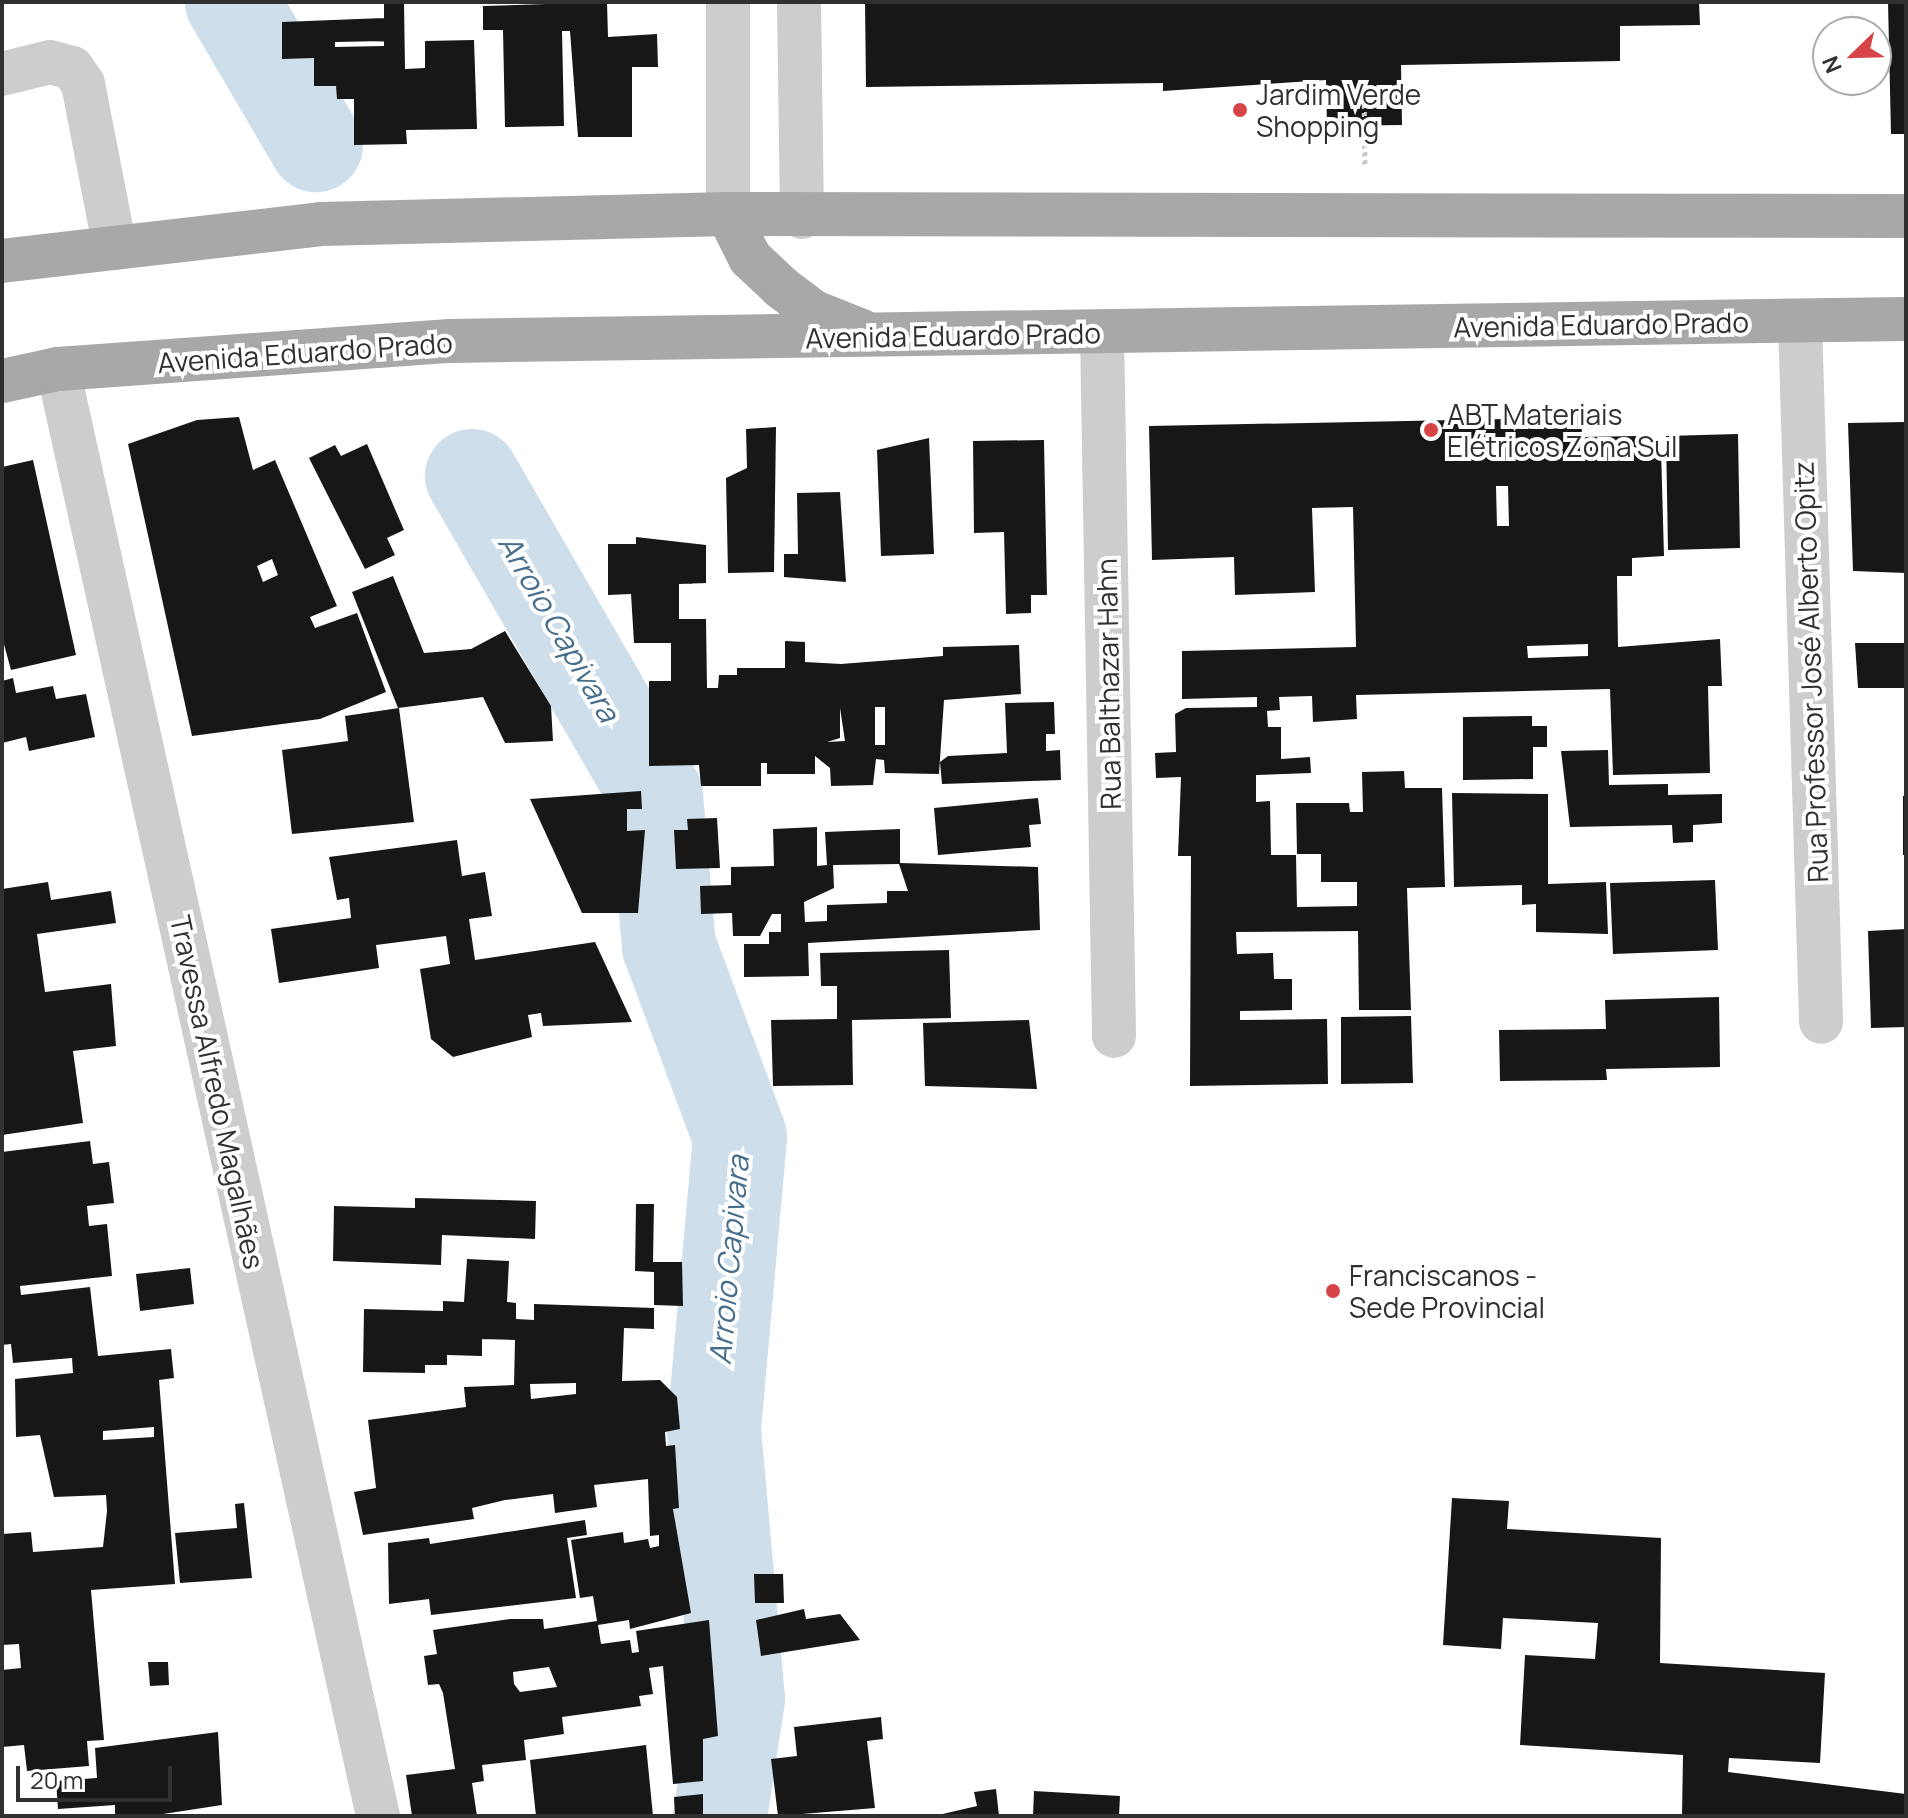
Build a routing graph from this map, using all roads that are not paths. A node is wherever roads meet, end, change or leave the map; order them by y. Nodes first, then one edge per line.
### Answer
1 (728, 2) edge
2 (799, 2) edge
3 (2, 74) edge
4 (728, 214) junction
5 (1906, 216) edge
6 (802, 217) junction
7 (115, 248) junction
8 (2, 261) edge
9 (1906, 319) edge
10 (1800, 321) junction
11 (1102, 332) junction
12 (880, 338) junction
13 (58, 369) junction
14 (2, 381) edge
15 (1821, 1022) dead end
16 (1114, 1036) dead end
17 (378, 1816) edge

1 - 4 street
2 - 6 street
3 - 7 street
4 - 6 main road
4 - 7 main road
4 - 12 main road
5 - 6 main road
7 - 8 main road
9 - 10 main road, Avenida Eduardo Prado
10 - 11 main road, Avenida Eduardo Prado
10 - 15 street, Rua Professor José Alberto Opitz
11 - 12 main road, Avenida Eduardo Prado
11 - 16 street, Rua Balthazar Hahn
12 - 13 main road, Avenida Eduardo Prado
13 - 14 main road, Avenida Eduardo Prado
13 - 17 street, Travessa Alfredo Magalhães

